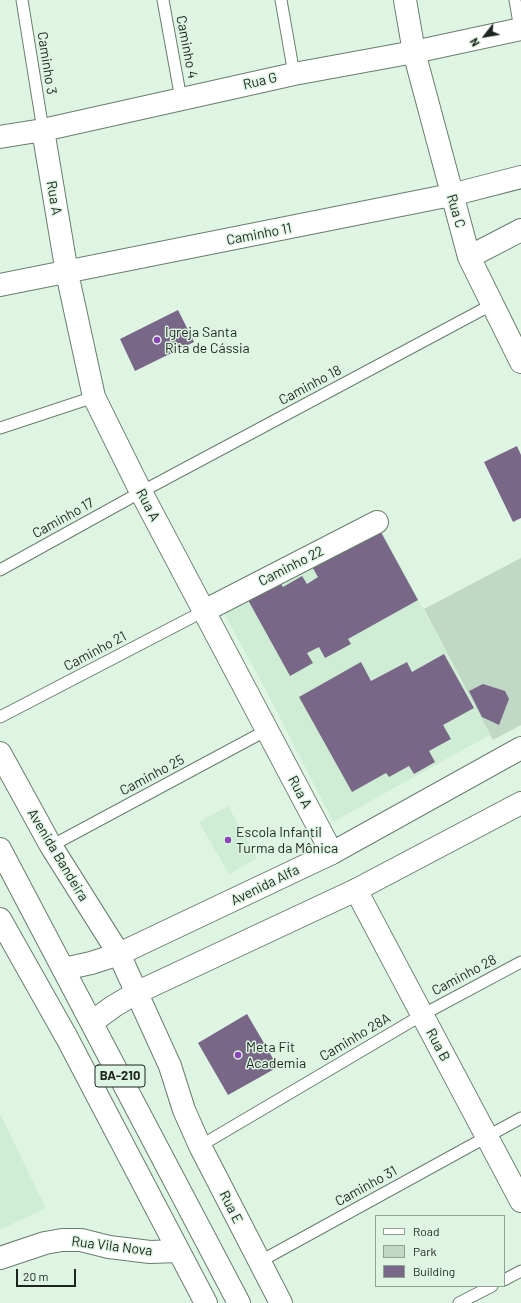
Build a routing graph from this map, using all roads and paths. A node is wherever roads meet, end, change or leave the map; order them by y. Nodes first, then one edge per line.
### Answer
1 (22, 0) edge
2 (163, 0) edge
3 (281, 0) edge
4 (405, 0) edge
5 (515, 0) edge
6 (520, 29) edge
7 (414, 52) junction
8 (294, 74) junction
9 (181, 99) junction
10 (43, 130) junction
11 (0, 137) edge
12 (521, 177) edge
13 (451, 195) junction
14 (521, 230) edge
15 (469, 257) junction
16 (67, 273) junction
17 (0, 285) edge
18 (493, 304) junction
19 (521, 362) edge
20 (94, 397) junction
21 (0, 428) edge
22 (141, 492) junction
23 (377, 522) dead end
24 (0, 570) edge
25 (204, 611) junction
26 (0, 718) edge
27 (267, 730) junction
28 (521, 748) edge
29 (0, 753) edge
30 (521, 803) edge
31 (51, 846) junction
32 (0, 848) edge
33 (332, 852) junction
34 (356, 890) junction
35 (0, 919) edge
36 (119, 954) junction
37 (521, 962) edge
38 (64, 969) junction
39 (138, 992) junction
40 (422, 1015) junction
41 (92, 1022) junction
42 (521, 1118) edge
43 (486, 1137) junction
44 (200, 1146) junction
45 (521, 1201) edge
46 (178, 1251) junction
47 (0, 1258) edge
48 (259, 1262) junction
49 (521, 1271) edge
50 (505, 1279) edge
51 (490, 1287) edge
52 (206, 1303) edge
53 (239, 1303) edge
54 (281, 1303) edge
55 (459, 1303) edge

1 - 10 lane, Caminho 3
2 - 9 lane, Caminho 4
3 - 8 lane
4 - 7 street, Rua C
5 - 6 lane
6 - 7 street, Rua G
7 - 8 street, Rua G
7 - 13 street, Rua C
8 - 9 street, Rua G
9 - 10 street, Rua G
10 - 11 street, Rua G
10 - 16 street, Rua A
12 - 13 street, Caminho 11
13 - 15 street, Rua C
13 - 16 street, Caminho 11
14 - 15 street
15 - 18 street, Rua C
16 - 17 street, Caminho 11
16 - 20 street, Rua A
18 - 19 street, Rua C
18 - 22 lane, Caminho 18
20 - 21 lane
20 - 22 street, Rua A
22 - 24 lane, Caminho 17
22 - 25 street, Rua A
23 - 25 street, Caminho 22
25 - 26 lane, Caminho 21
25 - 27 street, Rua A
27 - 31 lane, Caminho 25
27 - 33 street, Rua A
28 - 33 street, Avenida Alfa
29 - 31 street, Avenida Bandeira
30 - 34 street
31 - 36 street, Avenida Bandeira
32 - 38 street, BA-210
33 - 36 street, Avenida Alfa
34 - 39 street
34 - 40 street, Rua B
35 - 46 street, BA-210
36 - 38 street, Avenida Alfa
36 - 39 street, Avenida Bandeira
37 - 40 lane, Caminho 28
38 - 41 street, BA-210
39 - 41 street
39 - 44 street, Rua E
40 - 43 street, Rua B
40 - 44 lane, Caminho 28A
41 - 53 street, BA-210
42 - 43 lane, Caminho 31
43 - 45 street, Rua B
43 - 48 lane, Caminho 31
44 - 48 street, Rua E
46 - 47 street, Rua Vila Nova
46 - 52 street, BA-210
48 - 54 street, Rua E
49 - 50 lane
51 - 55 lane

